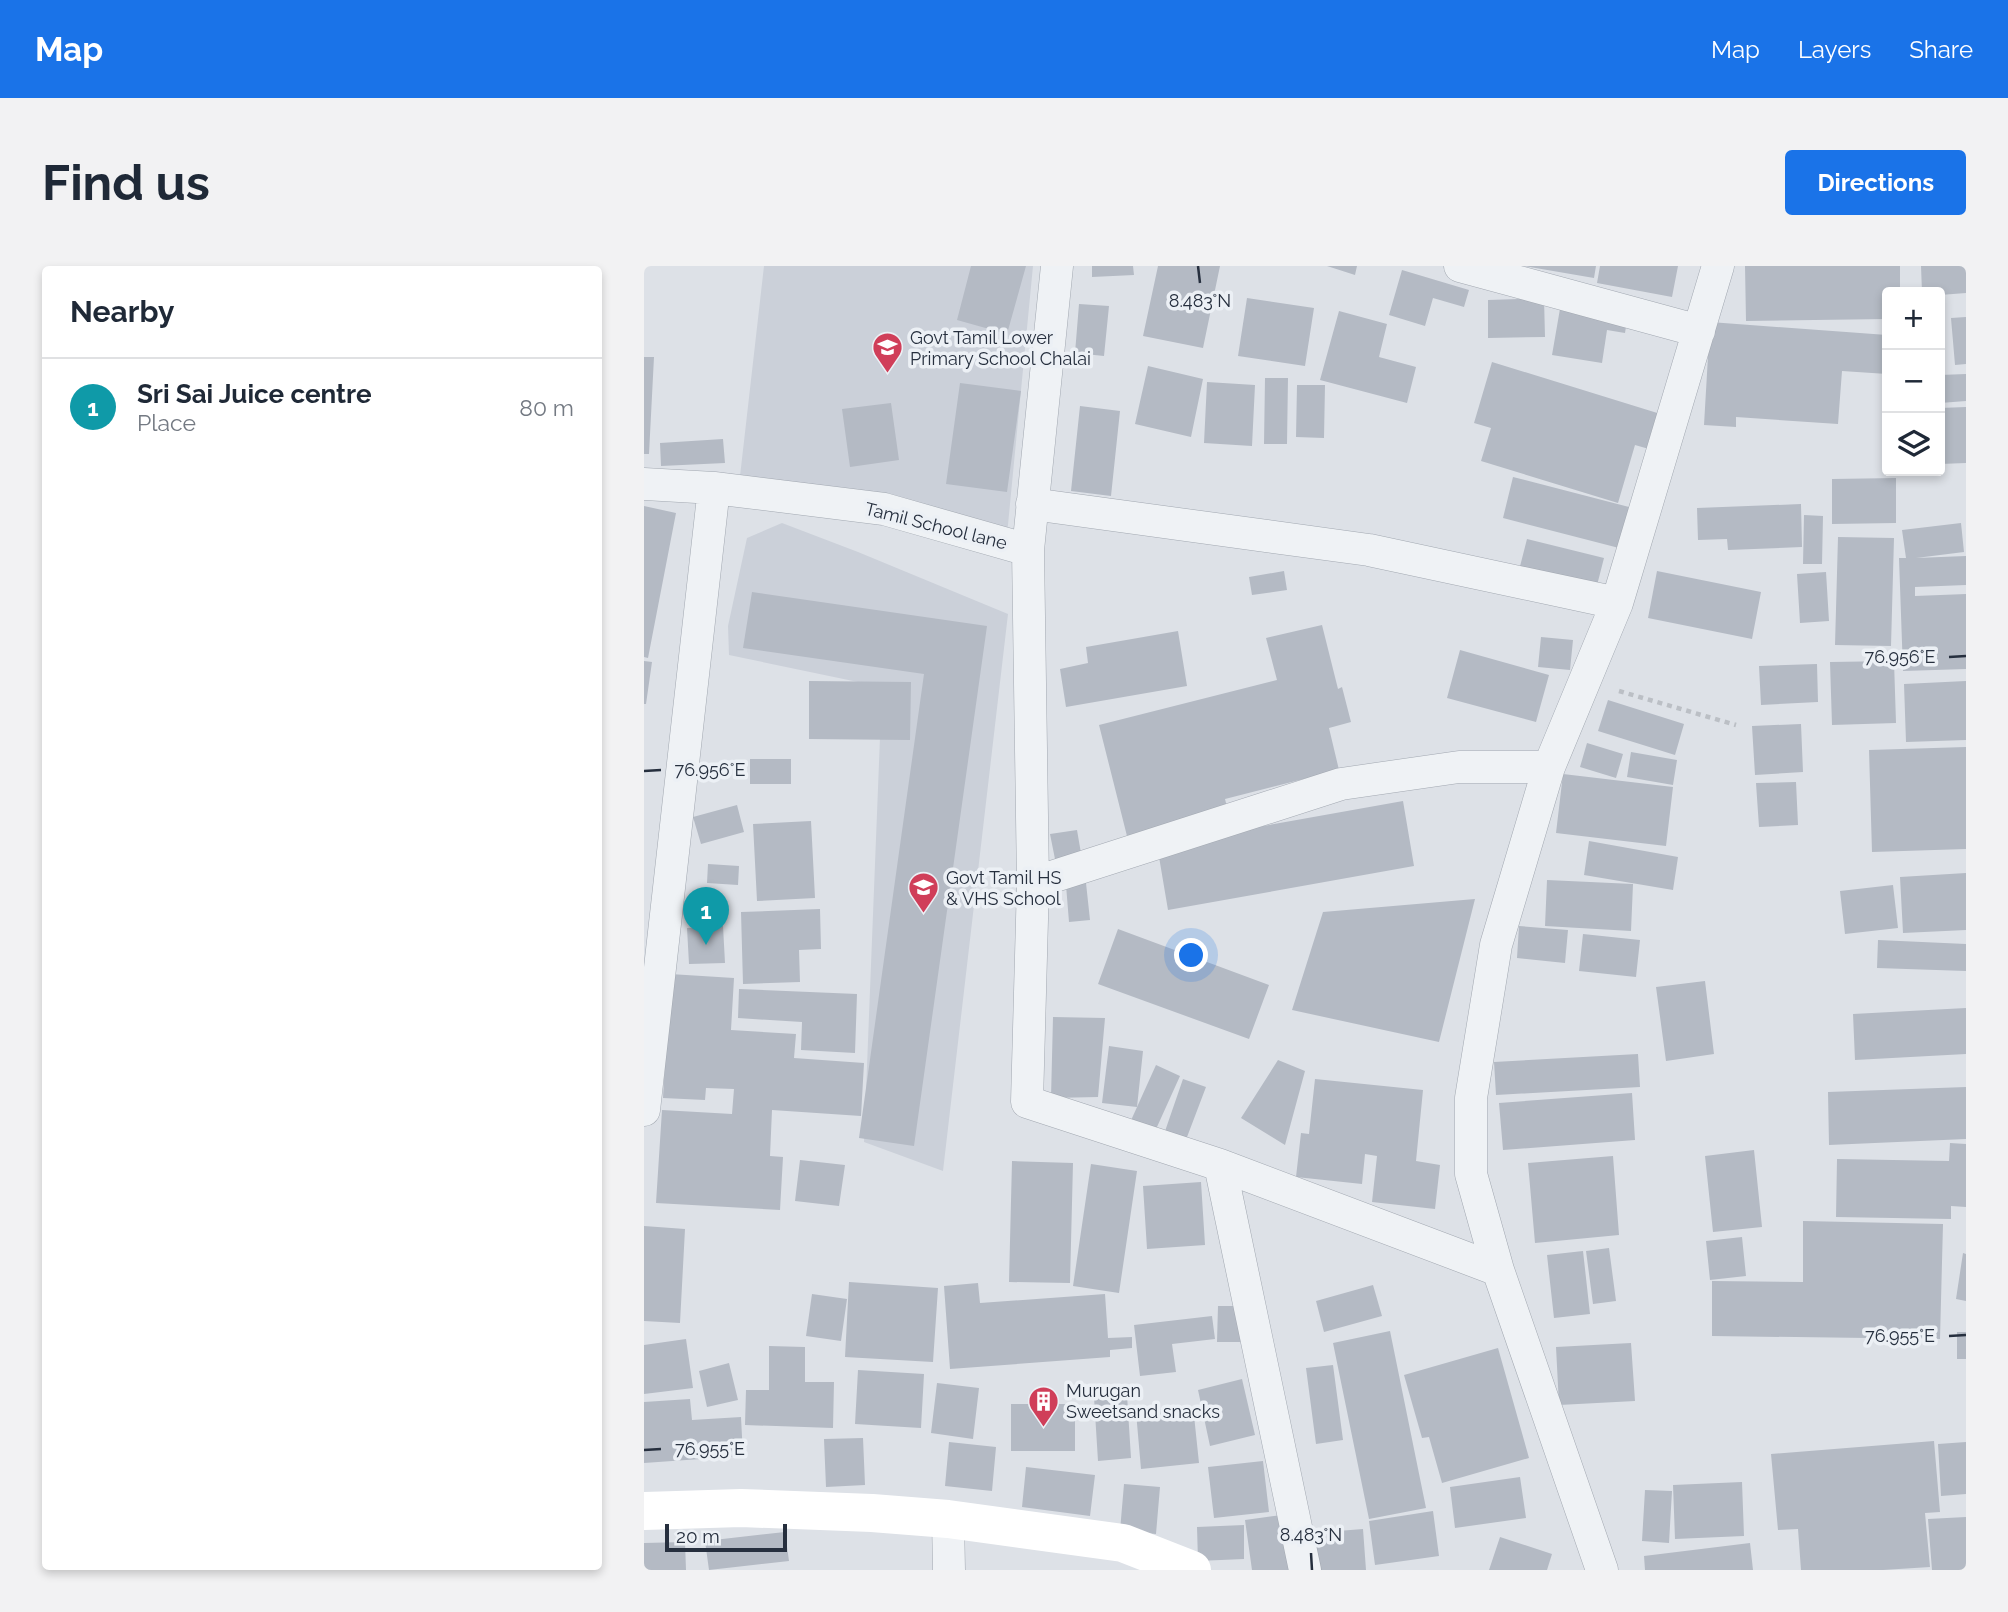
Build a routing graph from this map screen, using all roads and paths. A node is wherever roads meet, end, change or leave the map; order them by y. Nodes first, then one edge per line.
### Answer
1 (1057, 266) edge
2 (1460, 266) edge
3 (1718, 266) edge
4 (1699, 331) junction
5 (644, 484) edge
6 (714, 488) junction
7 (1032, 504) junction
8 (1028, 550) junction
9 (1617, 603) junction
10 (1585, 681) junction
11 (1736, 725) dead end
12 (1549, 767) junction
13 (1033, 883) junction
14 (644, 1110) edge
15 (1220, 1165) junction
16 (1498, 1270) junction
17 (644, 1511) edge
18 (948, 1519) junction
19 (949, 1570) edge
20 (1192, 1570) edge
21 (1305, 1570) edge
22 (1602, 1570) edge

1 - 7 street, Tamil School lane
2 - 4 street
3 - 4 street
4 - 9 street
5 - 6 street, Tamil School lane
6 - 8 street, Tamil School lane
6 - 14 street
7 - 8 street, Tamil School lane
7 - 9 street
8 - 13 street
9 - 10 street
10 - 11 path
10 - 12 street
12 - 13 street
12 - 16 street
13 - 15 street
15 - 16 street
15 - 21 street
16 - 22 street
17 - 18 street
18 - 19 street
18 - 20 street

